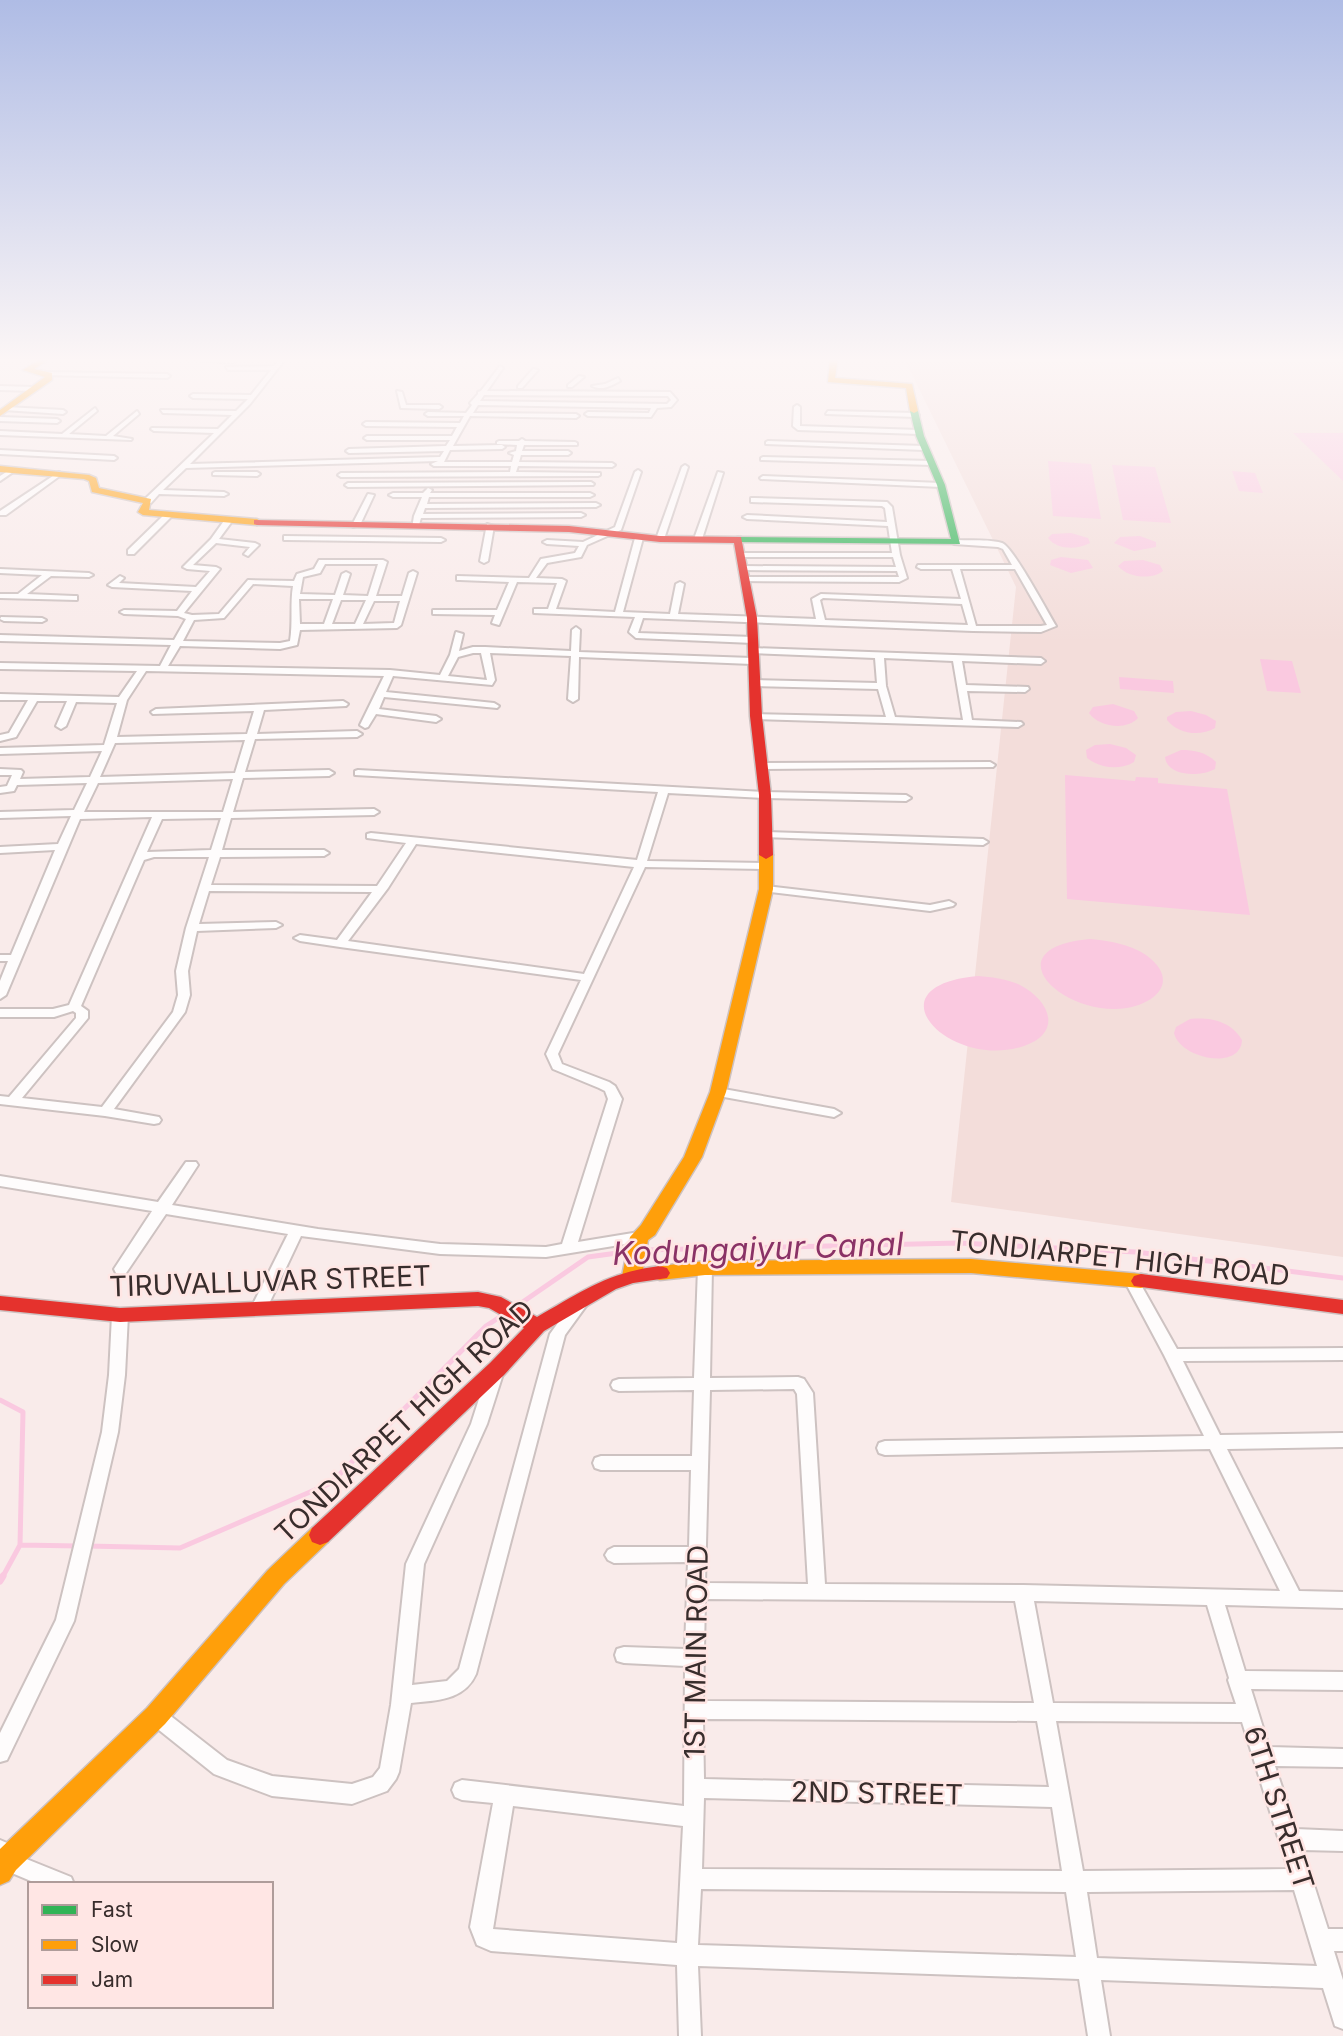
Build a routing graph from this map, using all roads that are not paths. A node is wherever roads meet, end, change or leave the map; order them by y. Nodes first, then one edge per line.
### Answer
1 (20, 453) edge
2 (199, 453) edge
3 (446, 453) edge
4 (519, 453) edge
5 (927, 453) edge
6 (114, 458) dead end
7 (763, 458) dead end
8 (441, 461) junction
9 (932, 463) junction
10 (370, 464) dead end
11 (515, 464) junction
12 (612, 465) dead end
13 (685, 467) dead end
14 (182, 470) junction
15 (4, 472) edge
16 (638, 472) dead end
17 (720, 473) dead end
18 (58, 474) junction
19 (257, 474) dead end
20 (598, 474) dead end
21 (341, 475) dead end
22 (435, 475) junction
23 (513, 475) junction
24 (763, 478) dead end
25 (591, 484) dead end
26 (348, 485) dead end
27 (431, 485) junction
28 (510, 485) junction
29 (941, 485) junction
30 (224, 494) dead end
31 (370, 495) dead end
32 (393, 495) dead end
33 (426, 495) junction
34 (509, 495) junction
35 (590, 495) dead end
36 (153, 496) junction
37 (754, 500) dead end
38 (506, 505) junction
39 (596, 505) dead end
40 (422, 506) junction
41 (2, 513) dead end
42 (581, 515) dead end
43 (168, 516) junction
44 (747, 517) dead end
45 (229, 520) junction
46 (498, 523) junction
47 (889, 524) junction
48 (356, 525) junction
49 (410, 527) junction
50 (610, 534) junction
51 (286, 538) dead end
52 (639, 538) junction
53 (660, 538) junction
54 (698, 539) junction
55 (442, 540) dead end
56 (214, 541) junction
57 (957, 541) junction
58 (547, 542) dead end
59 (584, 544) junction
60 (894, 548) junction
61 (131, 552) dead end
62 (248, 554) dead end
63 (742, 560) junction
64 (484, 561) dead end
65 (921, 567) dead end
66 (955, 567) junction
67 (1019, 567) junction
68 (0, 571) edge
69 (413, 573) dead end
70 (48, 574) junction
71 (346, 574) dead end
72 (89, 576) dead end
73 (120, 578) dead end
74 (460, 578) dead end
75 (514, 580) junction
76 (531, 580) junction
77 (297, 584) junction
78 (680, 584) dead end
79 (198, 589) junction
80 (0, 596) edge
81 (294, 596) junction
82 (23, 597) junction
83 (336, 597) junction
84 (372, 597) junction
85 (74, 598) dead end
86 (406, 599) junction
87 (965, 602) junction
88 (537, 611) dead end
89 (551, 611) junction
90 (124, 612) dead end
91 (436, 612) dead end
92 (501, 612) junction
93 (179, 614) junction
94 (618, 614) junction
95 (640, 614) junction
96 (674, 615) junction
97 (191, 618) junction
98 (752, 618) junction
99 (42, 620) dead end
100 (2, 621) edge
101 (821, 622) junction
102 (496, 623) dead end
103 (327, 627) junction
104 (358, 627) junction
105 (297, 628) junction
106 (973, 628) junction
107 (576, 630) dead end
108 (459, 634) dead end
109 (0, 638) edge
110 (177, 642) junction
111 (485, 650) junction
112 (752, 651) junction
113 (576, 653) junction
114 (879, 654) junction
115 (454, 655) junction
116 (957, 657) junction
117 (1041, 661) dead end
118 (0, 666) edge
119 (143, 669) junction
120 (162, 670) junction
121 (390, 673) junction
122 (443, 678) junction
123 (754, 683) junction
124 (882, 686) junction
125 (961, 688) junction
126 (1025, 689) dead end
127 (381, 694) junction
128 (0, 697) edge
129 (34, 698) junction
130 (73, 699) junction
131 (573, 699) dead end
132 (122, 700) junction
133 (343, 704) dead end
134 (494, 706) dead end
135 (260, 707) junction
136 (373, 711) junction
137 (156, 712) dead end
138 (756, 716) junction
139 (436, 719) dead end
140 (891, 720) junction
141 (968, 723) junction
142 (1018, 724) dead end
143 (365, 725) dead end
144 (61, 726) dead end
145 (357, 734) dead end
146 (0, 738) edge
147 (251, 738) junction
148 (109, 744) junction
149 (0, 751) edge
150 (990, 765) dead end
151 (763, 766) junction
152 (0, 772) edge
153 (330, 773) dead end
154 (358, 773) dead end
155 (241, 774) junction
156 (94, 780) junction
157 (15, 782) junction
158 (0, 790) edge
159 (664, 790) junction
160 (765, 795) junction
161 (906, 798) dead end
162 (374, 812) dead end
163 (78, 814) junction
164 (162, 814) junction
165 (228, 814) junction
166 (0, 815) edge
167 (767, 835) junction
168 (371, 836) dead end
169 (412, 841) junction
170 (983, 842) dead end
171 (62, 847) junction
172 (0, 850) edge
173 (324, 853) dead end
174 (215, 855) junction
175 (142, 857) junction
176 (641, 864) junction
177 (767, 866) junction
178 (205, 888) junction
179 (380, 889) junction
180 (766, 889) junction
181 (948, 904) dead end
182 (276, 925) dead end
183 (192, 928) junction
184 (300, 938) dead end
185 (340, 944) junction
186 (0, 958) edge
187 (15, 958) junction
188 (589, 978) junction
189 (0, 995) edge
190 (74, 1007) junction
191 (0, 1013) edge
192 (718, 1092) junction
193 (6, 1101) edge
194 (105, 1112) junction
195 (834, 1113) dead end
196 (154, 1120) dead end
197 (191, 1165) dead end
198 (0, 1181) edge
199 (163, 1207) junction
200 (298, 1230) junction
201 (639, 1240) junction
202 (568, 1249) junction
203 (705, 1268) junction
204 (121, 1269) dead end
205 (632, 1276) junction
206 (1131, 1280) junction
207 (584, 1297) junction
208 (0, 1303) edge
209 (1343, 1307) edge
210 (259, 1308) junction
211 (120, 1315) junction
212 (532, 1322) junction
213 (1343, 1354) edge
214 (1172, 1355) junction
215 (497, 1369) junction
216 (702, 1384) junction
217 (619, 1385) dead end
218 (1343, 1440) edge
219 (1215, 1442) junction
220 (885, 1448) dead end
221 (601, 1463) dead end
222 (700, 1463) junction
223 (86, 1534) joint
224 (698, 1554) junction
225 (614, 1555) dead end
226 (696, 1591) junction
227 (817, 1592) junction
228 (1023, 1593) junction
229 (1214, 1597) junction
230 (1294, 1600) junction
231 (1343, 1600) edge
232 (624, 1655) dead end
233 (695, 1658) junction
234 (1237, 1680) junction
235 (1343, 1681) edge
236 (401, 1695) junction
237 (693, 1710) junction
238 (1045, 1711) junction
239 (1248, 1713) junction
240 (156, 1716) junction
241 (0, 1753) edge
242 (1264, 1756) junction
243 (1343, 1758) edge
244 (694, 1788) junction
245 (462, 1790) dead end
246 (505, 1795) junction
247 (1060, 1797) junction
248 (694, 1817) junction
249 (1291, 1839) junction
250 (1343, 1842) edge
251 (2, 1861) edge
252 (692, 1879) junction
253 (1302, 1879) junction
254 (59, 1882) edge
255 (1074, 1882) junction
256 (1320, 1940) junction
257 (1343, 1940) edge
258 (687, 1955) junction
259 (1088, 1968) junction
260 (1331, 1977) junction
261 (1343, 2018) edge
262 (690, 2036) edge
263 (1099, 2036) edge

1 - 6 street
2 - 14 street
3 - 8 street
4 - 11 street
5 - 9 street
7 - 9 street
8 - 10 street
8 - 11 street
8 - 14 street
8 - 22 street
9 - 29 street
11 - 12 street
11 - 23 street
13 - 53 street
14 - 19 street
14 - 36 street
15 - 18 street
16 - 50 street
17 - 54 street
18 - 36 street
18 - 41 street
20 - 23 street
21 - 22 street
22 - 23 street
22 - 27 street
23 - 28 street
24 - 29 street
25 - 28 street
26 - 27 street
27 - 28 street
27 - 33 street
28 - 34 street
29 - 57 street
30 - 36 street
31 - 48 street
32 - 33 street
33 - 34 street
33 - 40 street
34 - 35 street
34 - 38 street
36 - 43 street
37 - 47 street
38 - 39 street
38 - 40 street
38 - 46 street
40 - 49 street
42 - 46 street
43 - 45 street
43 - 61 street
44 - 47 street
45 - 48 street
45 - 56 street
46 - 49 street
46 - 50 street
46 - 64 street
47 - 60 street
48 - 49 street
49 - 51 street
49 - 55 street
50 - 52 street
50 - 59 street
52 - 53 street
52 - 94 street
53 - 54 street
54 - 63 street
56 - 62 street
56 - 79 street
57 - 60 street
57 - 67 street
58 - 59 street
59 - 76 street
60 - 63 street
60 - 63 street
63 - 98 street
65 - 66 street
66 - 67 street
66 - 87 street
67 - 106 street
68 - 70 street
69 - 86 street
70 - 72 street
70 - 82 street
71 - 83 street
73 - 79 street
74 - 75 street
75 - 76 street
75 - 92 street
76 - 89 street
77 - 81 street
77 - 84 street
77 - 97 street
78 - 96 street
79 - 93 street
80 - 82 street
81 - 83 street
81 - 105 street
82 - 85 street
82 - 100 street
83 - 84 street
83 - 103 street
84 - 86 street
84 - 104 street
86 - 104 street
87 - 101 street
87 - 106 street
88 - 89 street
89 - 94 street
90 - 93 street
91 - 92 street
92 - 102 street
93 - 97 street
94 - 95 street
95 - 96 street
95 - 112 street
96 - 98 street
97 - 110 street
98 - 101 street
98 - 112 street
99 - 100 street
101 - 106 street
103 - 104 street
103 - 105 street
105 - 110 street
107 - 113 street
108 - 115 street
109 - 110 street
110 - 120 street
111 - 113 street
111 - 115 street
111 - 122 street
112 - 113 street
112 - 114 street
112 - 123 street
113 - 131 street
114 - 116 street
114 - 124 street
115 - 122 street
116 - 117 street
116 - 125 street
118 - 119 street
119 - 120 street
119 - 132 street
120 - 121 street
121 - 122 street
121 - 127 street
123 - 124 street
123 - 138 street
124 - 140 street
125 - 126 street
125 - 141 street
127 - 134 street
127 - 136 street
128 - 129 street
129 - 130 street
129 - 146 street
130 - 132 street
130 - 144 street
132 - 148 street
133 - 135 street
135 - 137 street
135 - 147 street
136 - 139 street
136 - 143 street
138 - 140 street
138 - 151 street
140 - 141 street
141 - 142 street
145 - 147 street
147 - 148 street
147 - 155 street
148 - 149 street
148 - 156 street
150 - 151 street
151 - 160 street
152 - 157 street
153 - 155 street
154 - 159 street
155 - 156 street
155 - 165 street
156 - 157 street
156 - 163 street
157 - 158 street
159 - 160 street
159 - 176 street
160 - 161 street
160 - 167 street
162 - 165 street
163 - 164 street
163 - 166 street
163 - 171 street
164 - 165 street
164 - 175 street
165 - 174 street
167 - 170 street
167 - 177 street
168 - 169 street
169 - 176 street
169 - 179 street
171 - 172 street
171 - 187 street
173 - 174 street
174 - 175 street
174 - 178 street
175 - 190 street
176 - 177 street
176 - 188 street
177 - 180 street
178 - 179 street
178 - 183 street
179 - 185 street
180 - 181 street
180 - 192 street
182 - 183 street
183 - 194 street
184 - 185 street
185 - 188 street
186 - 187 street
187 - 189 street
188 - 202 street
190 - 191 street
190 - 193 street
192 - 195 street
192 - 201 street
193 - 194 street
194 - 196 street
197 - 199 street
198 - 199 street
199 - 200 street
199 - 204 street
200 - 202 street
200 - 210 street
201 - 202 street
201 - 205 street
203 - 205 street, TONDIARPET HIGH ROAD
203 - 206 street, TONDIARPET HIGH ROAD
203 - 216 street, 1ST MAIN ROAD
205 - 207 street, TONDIARPET HIGH ROAD
206 - 209 street, TONDIARPET HIGH ROAD
206 - 214 street
207 - 212 street, TONDIARPET HIGH ROAD
207 - 236 street
208 - 211 street, TIRUVALLUVAR STREET
210 - 211 street, TIRUVALLUVAR STREET
210 - 212 street, TIRUVALLUVAR STREET
211 - 223 street
212 - 215 street, TONDIARPET HIGH ROAD
213 - 214 street
214 - 219 street
215 - 236 street
215 - 240 street, TONDIARPET HIGH ROAD
216 - 217 street
216 - 222 street, 1ST MAIN ROAD
216 - 227 street
218 - 219 street
219 - 220 street
219 - 230 street
221 - 222 street
222 - 224 street, 1ST MAIN ROAD
223 - 241 street
224 - 225 street
224 - 226 street, 1ST MAIN ROAD
226 - 227 street
226 - 233 street, 1ST MAIN ROAD
227 - 228 street
228 - 229 street
228 - 238 street
229 - 230 street
229 - 234 street, 6TH STREET
230 - 231 street
232 - 233 street
233 - 237 street, 1ST MAIN ROAD
234 - 235 street
234 - 239 street, 6TH STREET
236 - 240 street
237 - 238 street
237 - 244 street, 1ST MAIN ROAD
238 - 239 street
238 - 247 street
239 - 242 street, 6TH STREET
240 - 251 street, TONDIARPET HIGH ROAD
242 - 243 street
242 - 249 street, 6TH STREET
244 - 247 street, 2ND STREET
244 - 248 street, 1ST MAIN ROAD
245 - 246 street
246 - 248 street
246 - 258 street
247 - 255 street
248 - 252 street, 1ST MAIN ROAD
249 - 250 street
249 - 253 street, 6TH STREET
251 - 254 street
252 - 255 street
252 - 258 street, 1ST MAIN ROAD
253 - 255 street
253 - 256 street, 6TH STREET
255 - 259 street
256 - 257 street
256 - 260 street, 6TH STREET
258 - 259 street
258 - 262 street, 1ST MAIN ROAD
259 - 260 street
259 - 263 street
260 - 261 street, 6TH STREET

